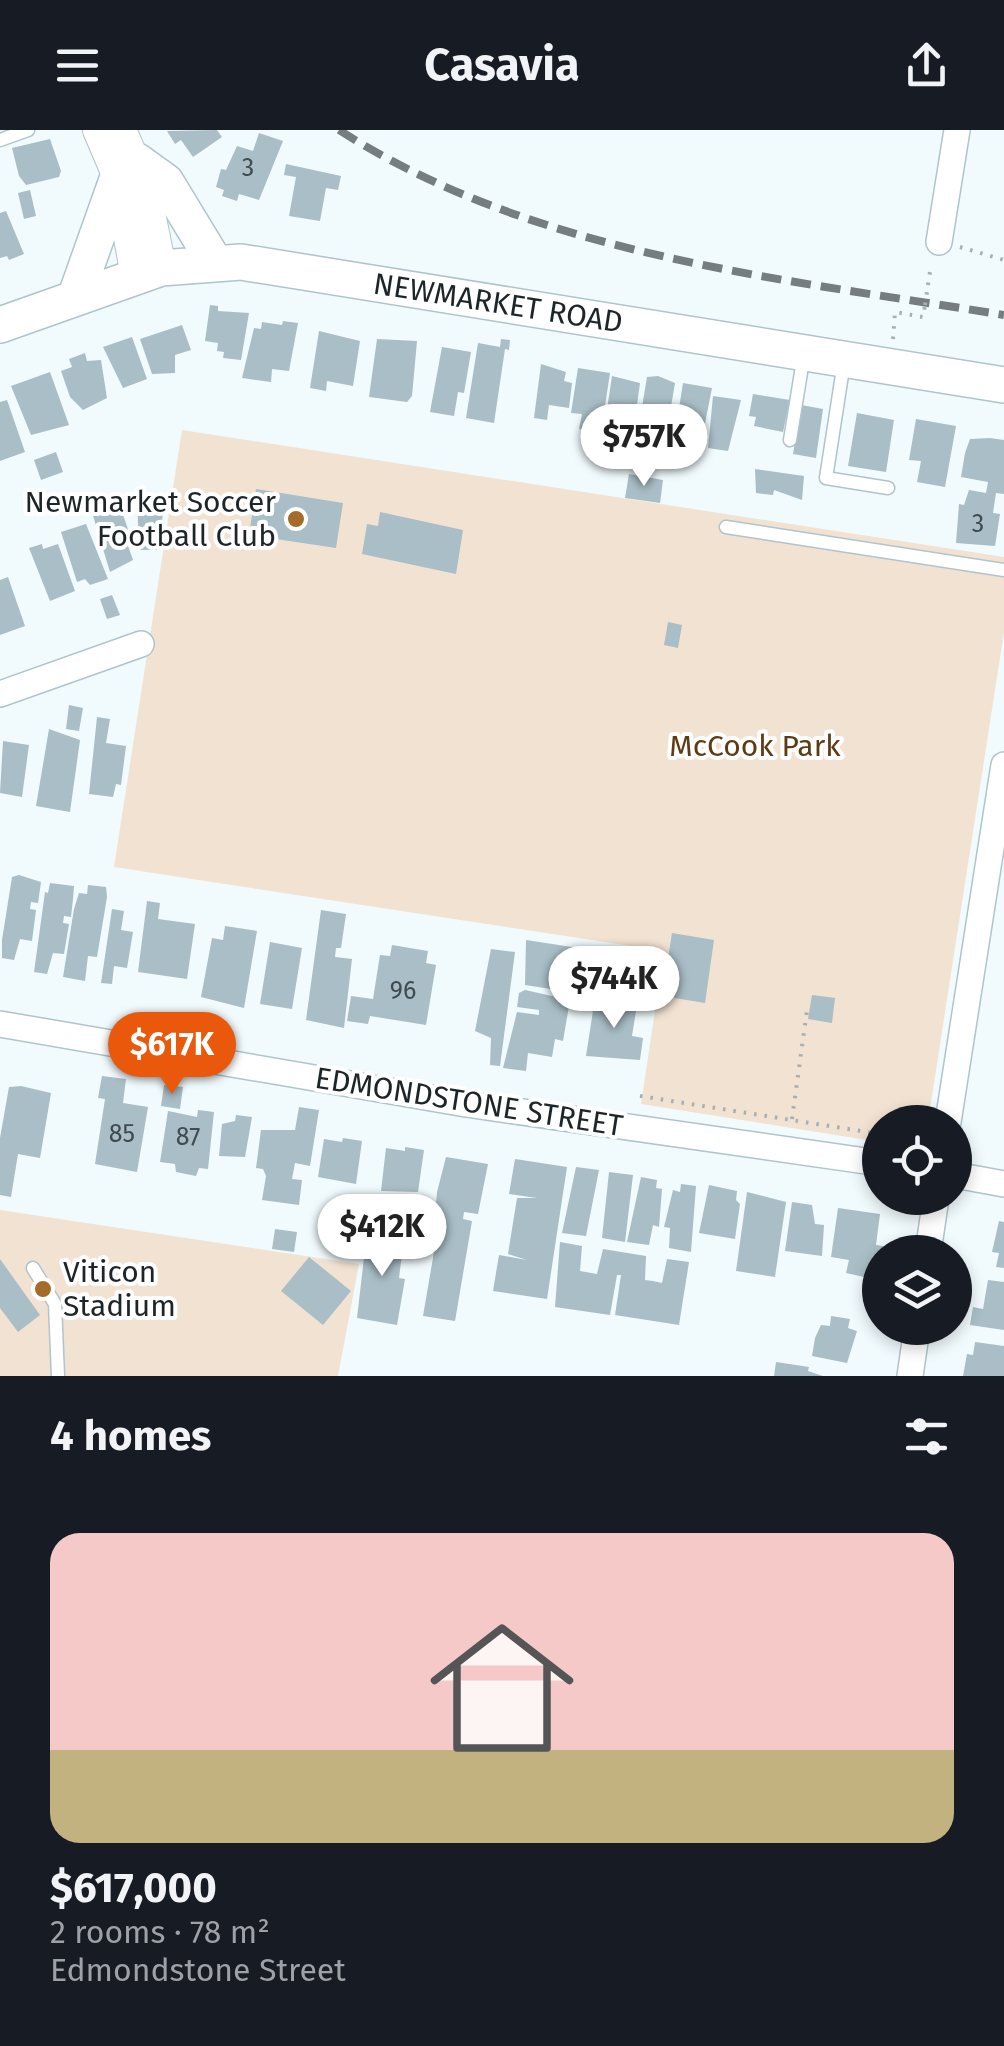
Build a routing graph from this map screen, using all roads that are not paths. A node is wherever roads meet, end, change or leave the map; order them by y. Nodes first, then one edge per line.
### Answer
1 (28, 130) edge
2 (98, 130) edge
3 (957, 130) edge
4 (0, 140) edge
5 (125, 156) edge
6 (937, 245) road end
7 (214, 261) junction
8 (149, 272) junction
9 (75, 298) junction
10 (0, 325) edge
11 (804, 353) junction
12 (844, 360) junction
13 (1004, 386) edge
14 (790, 440) dead end
15 (888, 488) dead end
16 (726, 527) dead end
17 (1004, 570) edge
18 (141, 644) dead end
19 (0, 694) edge
20 (1004, 765) edge
21 (0, 1024) edge
22 (951, 1105) edge
23 (862, 1160) edge
24 (972, 1178) edge
25 (1004, 1184) edge
26 (33, 1268) dead end
27 (915, 1345) edge
28 (58, 1376) edge
29 (910, 1376) edge

1 - 4 lane
2 - 5 street
3 - 6 street
5 - 7 main road
5 - 8 street
5 - 9 main road
7 - 8 main road, NEWMARKET ROAD
7 - 11 main road, NEWMARKET ROAD
8 - 9 main road, NEWMARKET ROAD
9 - 10 main road, NEWMARKET ROAD
11 - 12 main road, NEWMARKET ROAD
11 - 14 lane
12 - 13 main road, NEWMARKET ROAD
12 - 15 lane
16 - 17 lane
18 - 19 street
20 - 22 street
21 - 23 street, EDMONDSTONE STREET
24 - 25 street
26 - 28 lane
27 - 29 street

